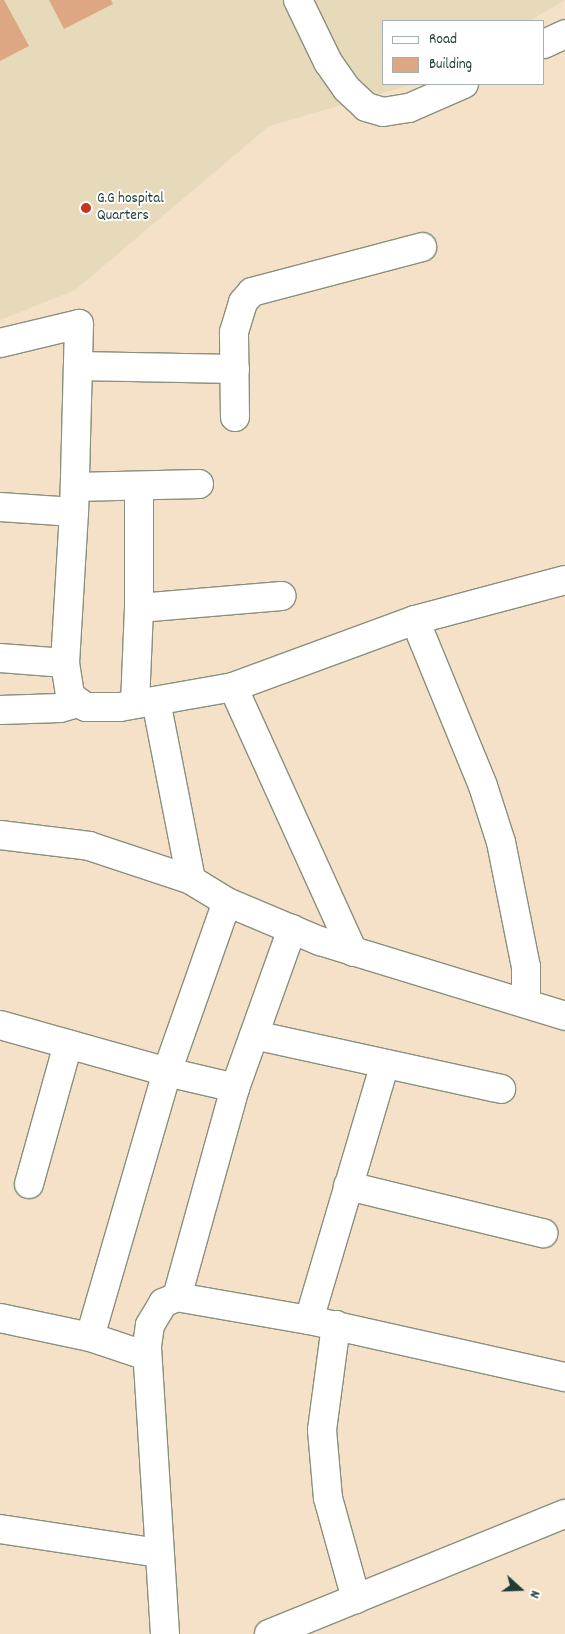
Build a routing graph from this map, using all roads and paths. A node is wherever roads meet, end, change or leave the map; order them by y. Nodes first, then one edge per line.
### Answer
1 (298, 0) edge
2 (462, 85) edge
3 (422, 247) dead end
4 (0, 343) edge
5 (78, 366) junction
6 (235, 369) junction
7 (235, 417) dead end
8 (199, 484) dead end
9 (138, 486) junction
10 (74, 500) junction
11 (0, 507) edge
12 (565, 580) edge
13 (281, 596) dead end
14 (139, 608) junction
15 (415, 620) junction
16 (0, 658) edge
17 (65, 663) junction
18 (233, 688) junction
19 (145, 702) junction
20 (78, 703) junction
21 (0, 710) edge
22 (1, 838) edge
23 (191, 880) junction
24 (227, 902) junction
25 (292, 929) junction
26 (353, 952) junction
27 (526, 1003) junction
28 (563, 1022) edge
29 (0, 1025) edge
30 (254, 1035) junction
31 (68, 1044) junction
32 (385, 1064) junction
33 (167, 1072) junction
34 (235, 1088) junction
35 (501, 1089) dead end
36 (29, 1184) dead end
37 (348, 1186) junction
38 (543, 1232) dead end
39 (177, 1297) junction
40 (0, 1318) edge
41 (309, 1320) junction
42 (336, 1325) junction
43 (90, 1337) junction
44 (147, 1356) junction
45 (565, 1377) edge
46 (565, 1514) edge
47 (0, 1529) edge
48 (158, 1553) junction
49 (356, 1599) junction
50 (165, 1634) edge
51 (269, 1634) edge

1 - 2 street
3 - 6 street
4 - 5 street
5 - 6 street
5 - 10 street
6 - 7 street
8 - 9 street
9 - 10 street
9 - 14 street
10 - 11 street
10 - 17 street
12 - 15 street
13 - 14 street
14 - 19 street
15 - 18 street
15 - 27 street
16 - 17 street
17 - 20 street
18 - 19 street
18 - 26 street
19 - 20 street
19 - 23 street
20 - 21 street
22 - 23 street
23 - 24 street
24 - 25 street
24 - 33 street
25 - 26 street
25 - 30 street
26 - 27 street
27 - 28 street
29 - 31 street
30 - 32 street
30 - 34 street
31 - 33 street
31 - 36 street
32 - 35 street
32 - 37 street
33 - 34 street
33 - 43 street
34 - 39 street
37 - 38 street
37 - 41 street
39 - 41 street
39 - 44 street
40 - 43 street
41 - 42 street
42 - 45 street
42 - 49 street
43 - 44 street
44 - 48 street
46 - 49 street
47 - 48 street
48 - 50 street
49 - 51 street

